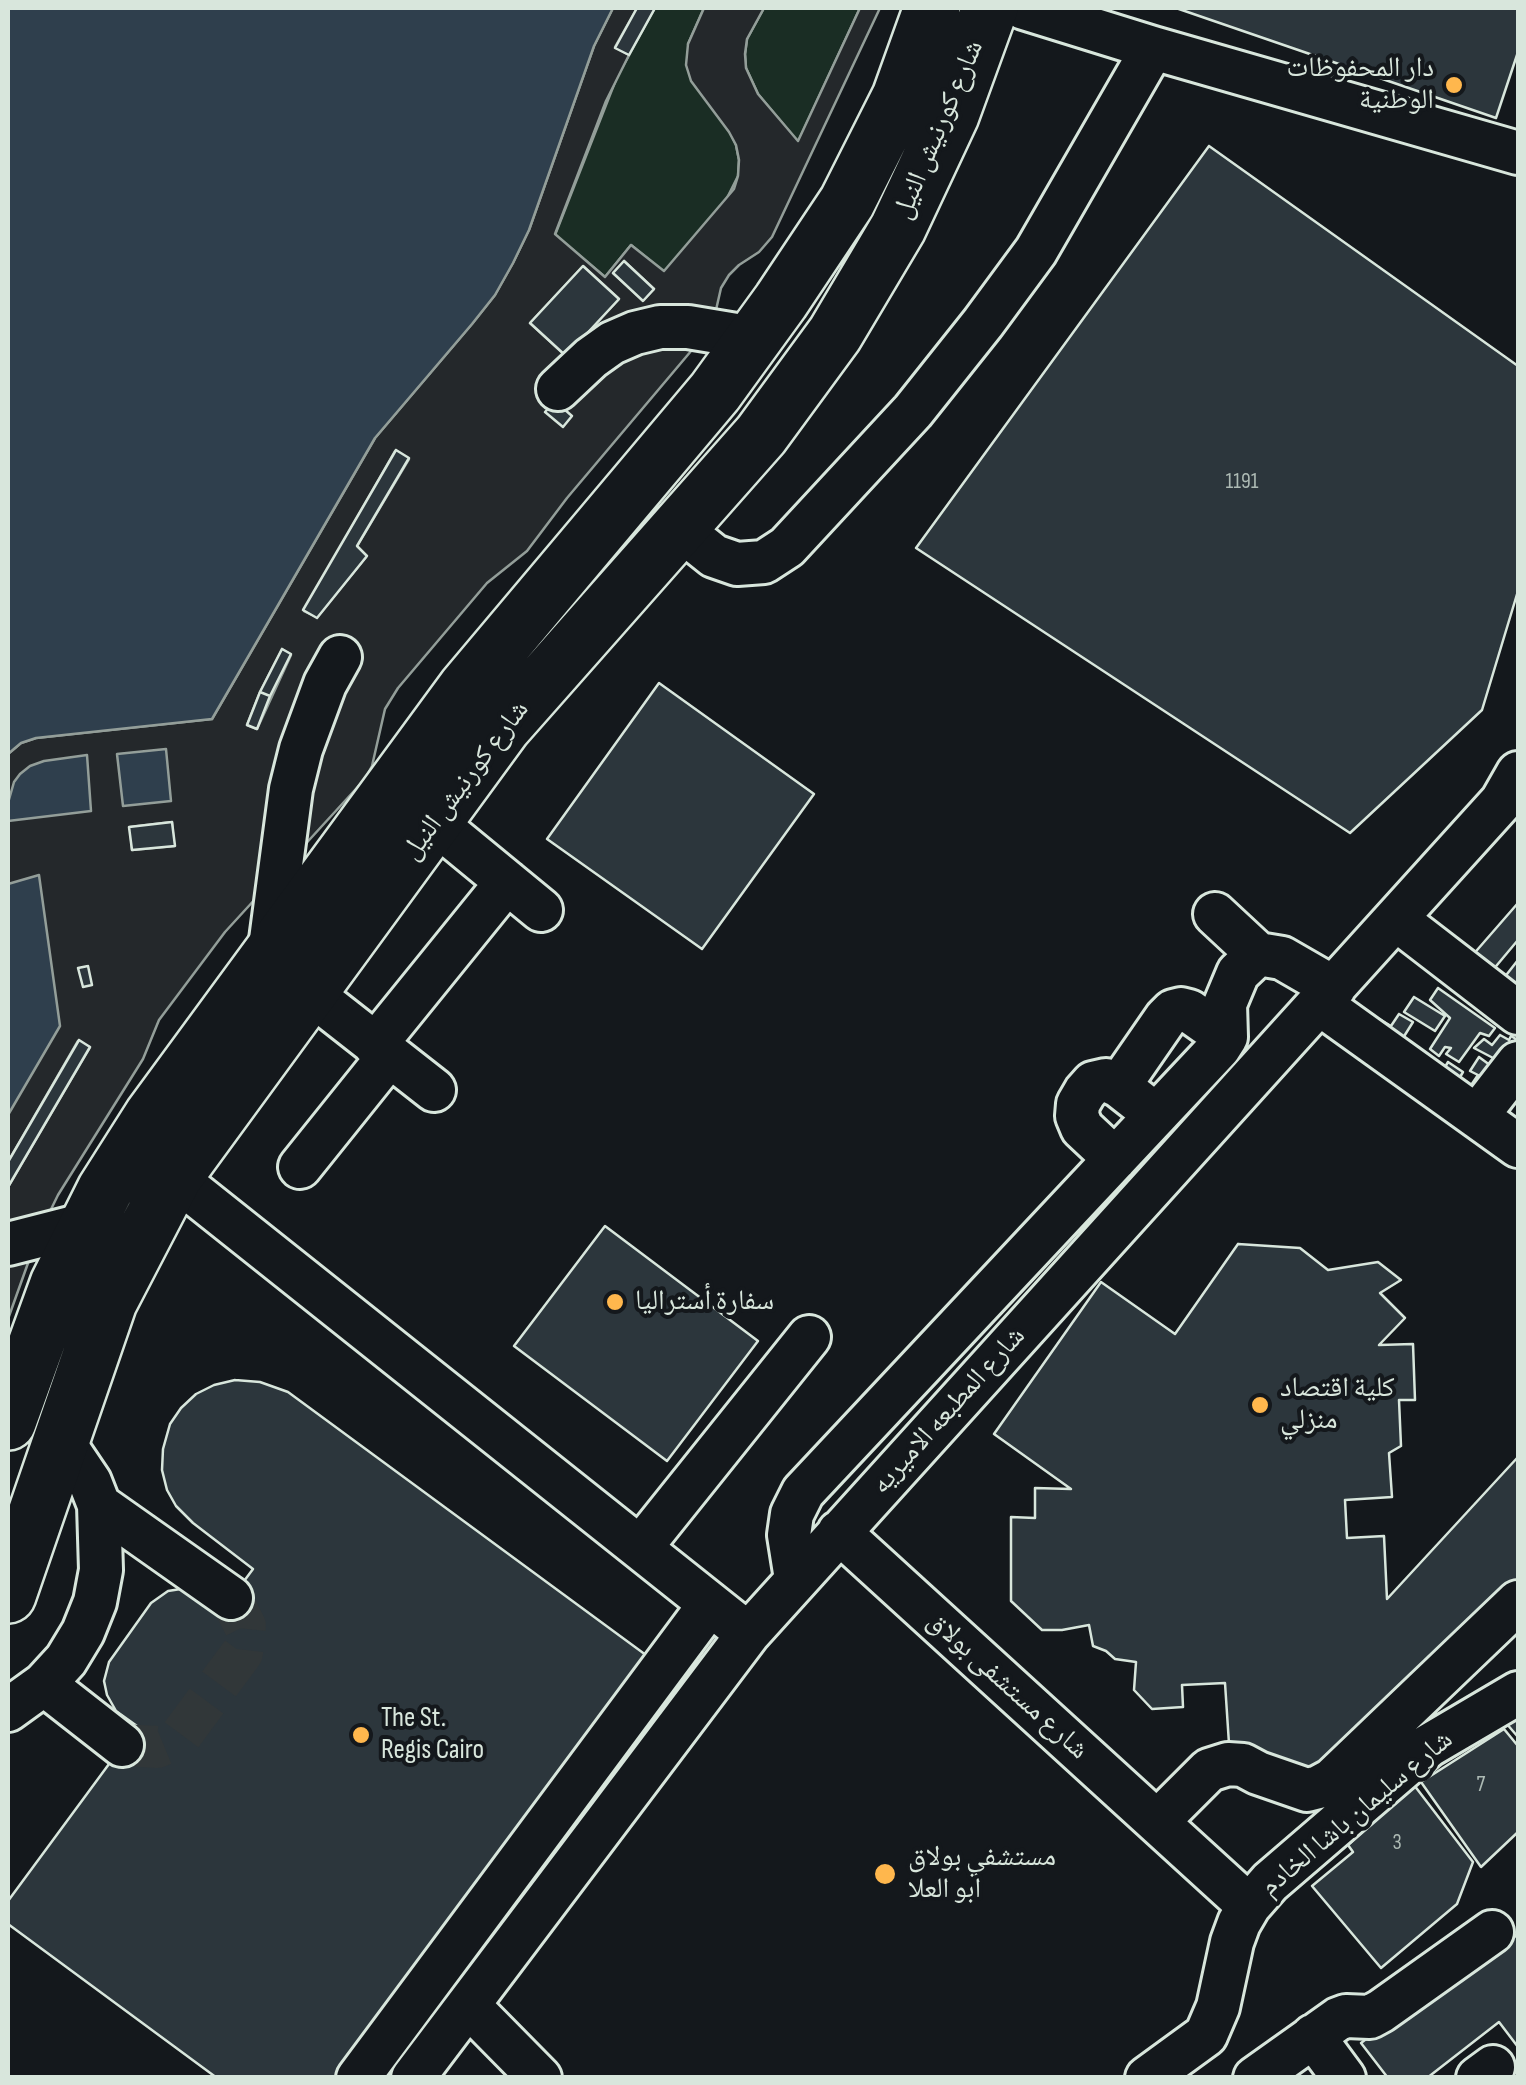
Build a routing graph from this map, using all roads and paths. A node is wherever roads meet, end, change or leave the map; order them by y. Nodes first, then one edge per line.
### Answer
1 (932, 8) edge
2 (990, 8) edge
3 (1024, 8) edge
4 (1153, 48) junction
5 (1518, 153) edge
6 (754, 338) junction
7 (558, 389) dead end
8 (696, 542) junction
9 (340, 657) dead end
10 (1513, 797) edge
11 (434, 822) junction
12 (507, 882) junction
13 (542, 910) dead end
14 (1215, 914) dead end
15 (1396, 919) junction
16 (1258, 954) junction
17 (269, 955) junction
18 (309, 992) junction
19 (1327, 996) junction
20 (1518, 1014) edge
21 (1226, 1037) junction
22 (382, 1050) junction
23 (1518, 1063) edge
24 (1119, 1086) junction
25 (434, 1090) dead end
26 (1156, 1115) junction
27 (1477, 1116) junction
28 (1518, 1146) edge
29 (1115, 1159) junction
30 (300, 1166) dead end
31 (174, 1177) junction
32 (90, 1223) junction
33 (8, 1244) edge
34 (809, 1337) dead end
35 (8, 1422) edge
36 (61, 1438) junction
37 (99, 1504) junction
38 (838, 1532) junction
39 (640, 1548) junction
40 (796, 1579) junction
41 (8, 1594) edge
42 (231, 1598) tunnel mouth
43 (1518, 1602) edge
44 (710, 1604) junction
45 (748, 1634) junction
46 (44, 1684) junction
47 (1518, 1693) edge
48 (8, 1710) edge
49 (122, 1745) tunnel mouth
50 (1334, 1801) junction
51 (1167, 1831) junction
52 (1248, 1906) junction
53 (1492, 1932) dead end
54 (469, 2006) junction
55 (1206, 2035) junction
56 (1313, 2036) junction
57 (358, 2078) edge
58 (413, 2078) edge
59 (540, 2078) edge
60 (1147, 2078) edge
61 (1240, 2078) edge
62 (1255, 2078) edge
63 (1344, 2078) edge

1 - 6 highway, شارع كورنيش النيل
2 - 8 highway, شارع كورنيش النيل
3 - 4 street
4 - 5 street
4 - 8 street
6 - 7 street
6 - 17 highway, شارع كورنيش النيل
8 - 11 highway, شارع كورنيش النيل
9 - 17 street
10 - 15 street, شارع المطبعه الاميريه
11 - 12 street
11 - 18 highway, شارع كورنيش النيل
12 - 13 street
12 - 22 street
14 - 16 street
15 - 19 street, شارع المطبعه الاميريه
15 - 20 street
16 - 19 street
16 - 21 street
17 - 32 highway, شارع كورنيش النيل
18 - 22 street
18 - 31 highway, شارع كورنيش النيل
19 - 27 street
19 - 38 street, شارع المطبعه الاميريه
21 - 24 street
21 - 26 street
22 - 25 street
22 - 30 street
23 - 27 street
24 - 26 street
24 - 29 street
26 - 29 street
27 - 28 street
29 - 40 street
31 - 36 highway, شارع كورنيش النيل
31 - 39 street
32 - 33 street
32 - 35 highway, شارع كورنيش النيل
34 - 39 street
36 - 37 street
36 - 41 highway, شارع كورنيش النيل
37 - 42 street
37 - 46 street
38 - 40 street, شارع المطبعه الاميريه
38 - 51 street, شارع مستشفى بولاق
39 - 44 street
40 - 45 street, شارع المطبعه الاميريه
43 - 50 street
44 - 45 street
44 - 57 street
45 - 54 street, شارع المطبعه الاميريه
46 - 48 street
46 - 49 street
47 - 50 street, شارع سليمان باشا الخادم
50 - 51 street
50 - 52 street, شارع سليمان باشا الخادم
51 - 52 street, شارع سليمان باشا الخادم
52 - 55 street, شارع سليمان باشا الخادم
53 - 56 street
54 - 58 street, شارع المطبعه الاميريه
54 - 59 street
55 - 60 street
55 - 61 street
56 - 62 street
56 - 63 street

